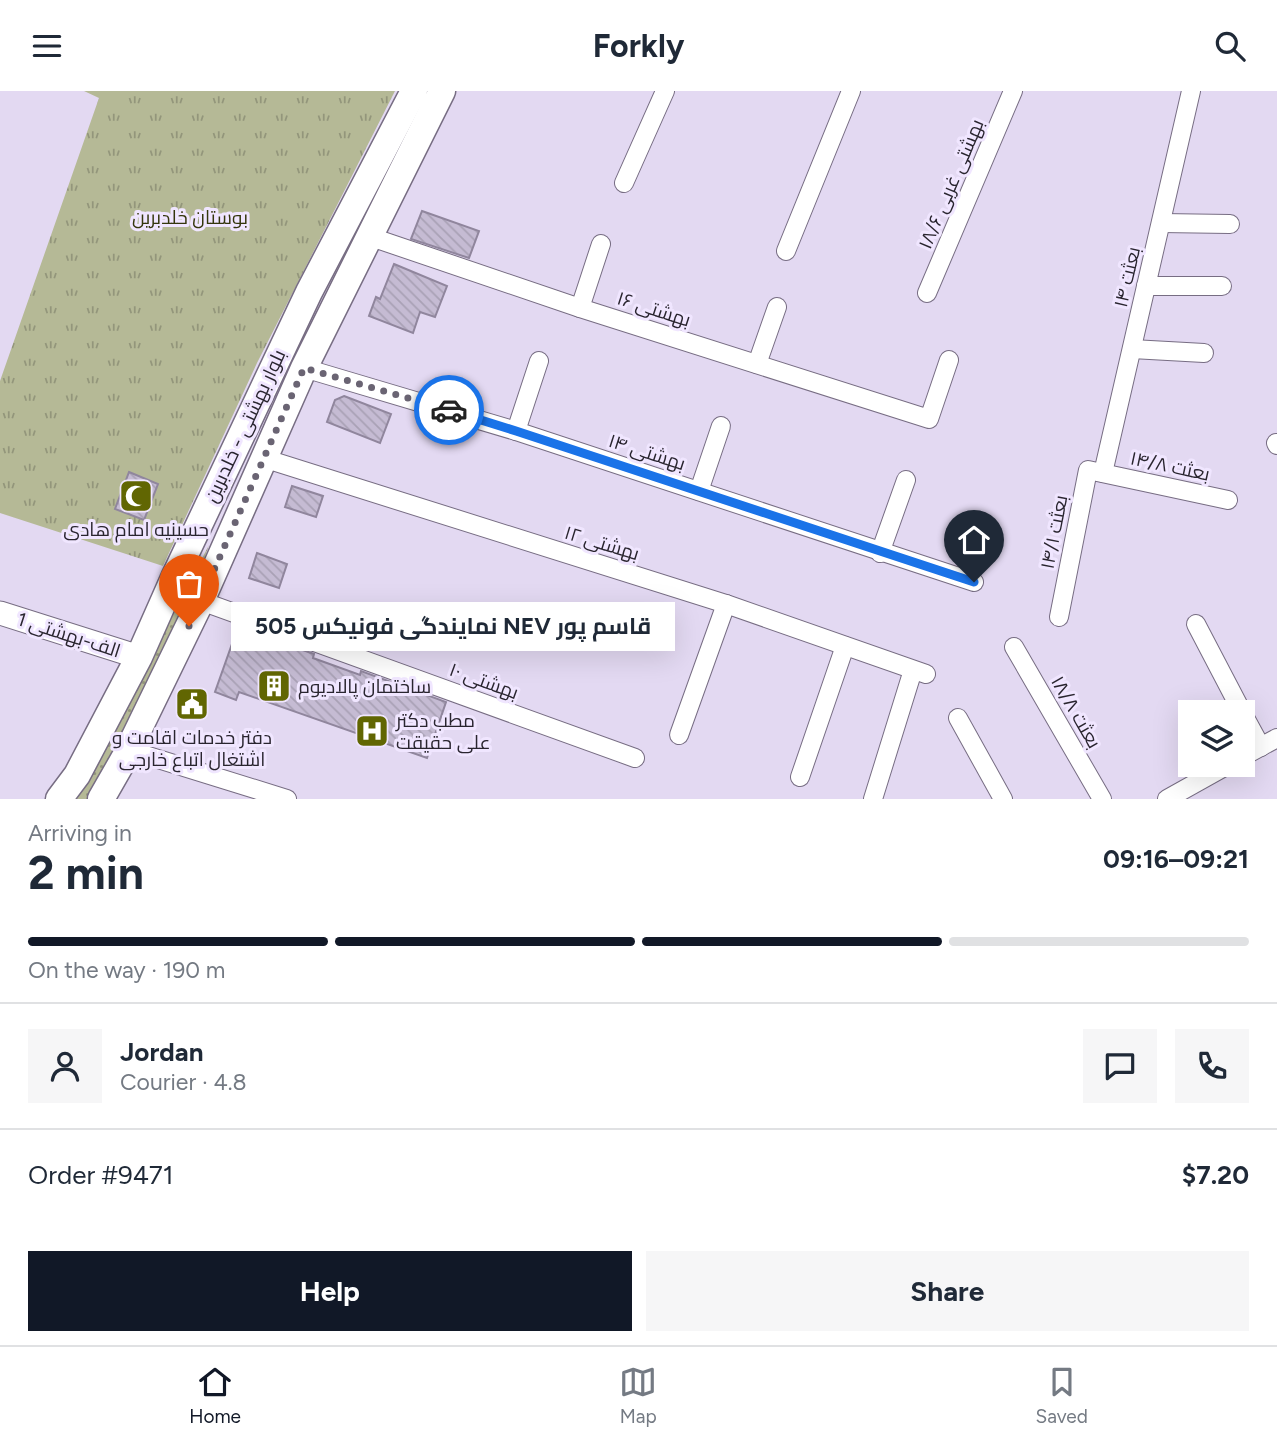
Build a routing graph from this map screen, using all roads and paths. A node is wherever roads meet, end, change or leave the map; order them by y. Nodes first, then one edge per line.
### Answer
1 (414, 91) edge
2 (442, 91) edge
3 (665, 91) edge
4 (851, 91) edge
5 (1013, 91) edge
6 (1191, 91) edge
7 (624, 183) dead end
8 (1161, 223) junction
9 (1230, 224) dead end
10 (368, 236) junction
11 (601, 244) dead end
12 (786, 251) dead end
13 (1146, 286) junction
14 (1222, 286) dead end
15 (927, 293) dead end
16 (777, 307) dead end
17 (580, 308) junction
18 (1132, 349) junction
19 (1204, 353) dead end
20 (949, 360) dead end
21 (539, 361) dead end
22 (757, 364) junction
23 (304, 368) junction
24 (720, 426) dead end
25 (516, 431) junction
26 (263, 458) junction
27 (1103, 473) junction
28 (906, 480) dead end
29 (699, 492) junction
30 (1228, 500) dead end
31 (208, 506) junction
32 (237, 516) junction
33 (880, 552) junction
34 (974, 582) dead end
35 (201, 601) junction
36 (726, 604) junction
37 (0, 613) edge
38 (1059, 617) dead end
39 (1196, 624) dead end
40 (845, 646) junction
41 (1013, 647) dead end
42 (139, 657) junction
43 (1236, 700) edge
44 (958, 717) dead end
45 (679, 735) dead end
46 (1255, 736) edge
47 (1277, 738) edge
48 (1261, 747) junction
49 (129, 750) junction
50 (1255, 750) edge
51 (635, 758) dead end
52 (800, 776) dead end
53 (1206, 777) edge
54 (60, 799) edge
55 (101, 799) edge
56 (287, 799) edge
57 (873, 799) edge
58 (1003, 799) edge
59 (1102, 799) edge
60 (1167, 799) edge

1 - 31 main road, بلوار بهشتی - خلدبرین
2 - 10 main road, بلوار بهشتی - خلدبرین
3 - 7 street
4 - 12 street
5 - 15 street, بهشتی غربی ۱۸/۶
6 - 8 street, بعثت ۱۴
8 - 9 street
8 - 13 street, بعثت ۱۴
10 - 17 street, ۱۶ بهشتی
10 - 23 main road, بلوار بهشتی - خلدبرین
11 - 17 street
13 - 14 street
13 - 18 street, بعثت ۱۴
16 - 22 street
17 - 22 street, ۱۶ بهشتی
18 - 19 street
18 - 27 street, بعثت ۱۴
20 - 22 street, ۱۶ بهشتی
21 - 25 street
23 - 25 street, ۱۴ بهشتی
23 - 26 main road, بلوار بهشتی - خلدبرین
24 - 29 street
25 - 29 street, ۱۴ بهشتی
26 - 32 main road, بلوار بهشتی - خلدبرین
26 - 36 street, ۱۲ بهشتی
27 - 30 street, ۱۴/۸ بعثت
27 - 38 street, ۱۴/۱ بعثت
28 - 33 street
29 - 33 street, ۱۴ بهشتی
31 - 32 main road
31 - 42 main road, بلوار بهشتی - خلدبرین
32 - 35 main road, بلوار بهشتی - خلدبرین
33 - 34 street, ۱۴ بهشتی
35 - 49 main road, بلوار بهشتی - خلدبرین
35 - 51 street, ۱۰ بهشتی
36 - 40 street, ۱۲ بهشتی
36 - 45 street
37 - 42 street, 1 الف-بهشتی
39 - 43 street
40 - 52 street
40 - 57 street, ۱۲ بهشتی
41 - 59 street, ۱۸/۸ بعثت
42 - 54 main road, بلوار بهشتی - خلدبرین
44 - 58 street
46 - 48 street
47 - 48 street
48 - 50 street
49 - 55 main road, بلوار بهشتی - خلدبرین
49 - 56 street
53 - 60 street

